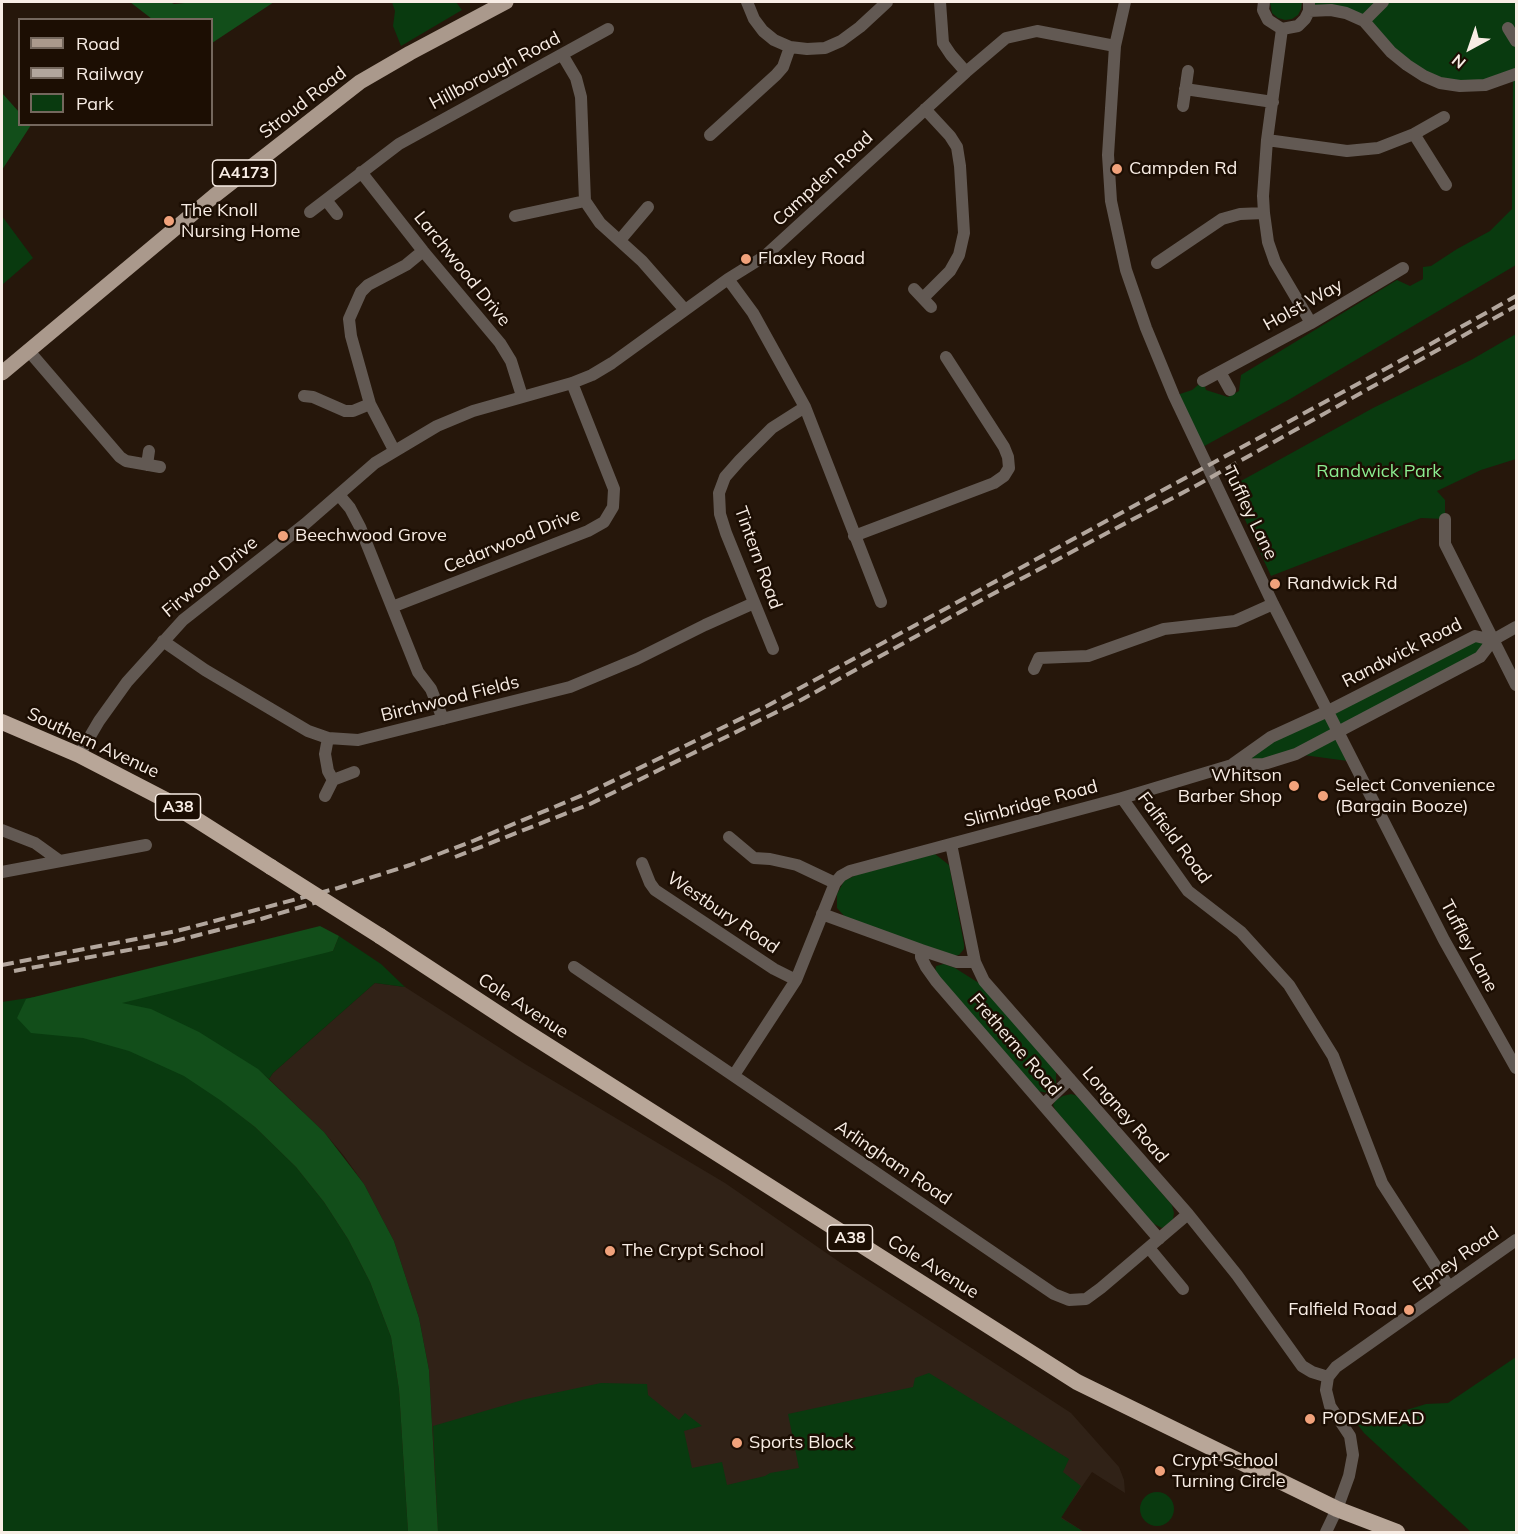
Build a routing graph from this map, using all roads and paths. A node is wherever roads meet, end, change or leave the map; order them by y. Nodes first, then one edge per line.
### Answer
1 (506, 2) edge
2 (747, 2) edge
3 (887, 2) edge
4 (940, 2) edge
5 (1125, 2) edge
6 (1263, 2) edge
7 (1383, 2) edge
8 (1309, 6) edge
9 (1364, 21) junction
10 (1508, 28) dead end
11 (608, 29) dead end
12 (1282, 29) junction
13 (1516, 41) edge
14 (1115, 46) junction
15 (790, 47) junction
16 (563, 56) junction
17 (1188, 71) dead end
18 (966, 72) junction
19 (1516, 74) edge
20 (1185, 89) junction
21 (1273, 102) junction
22 (1183, 106) dead end
23 (925, 109) junction
24 (1444, 117) dead end
25 (1414, 134) junction
26 (710, 135) dead end
27 (1267, 140) junction
28 (361, 171) junction
29 (1446, 185) dead end
30 (326, 200) junction
31 (585, 201) junction
32 (648, 207) dead end
33 (310, 212) dead end
34 (1264, 213) junction
35 (337, 214) dead end
36 (515, 216) dead end
37 (620, 240) junction
38 (423, 251) junction
39 (1157, 263) dead end
40 (1403, 268) dead end
41 (728, 279) junction
42 (923, 298) dead end
43 (685, 310) junction
44 (1311, 323) junction
45 (28, 350) junction
46 (946, 357) dead end
47 (1220, 372) junction
48 (2, 374) edge
49 (1203, 381) dead end
50 (572, 383) junction
51 (557, 386) joint
52 (1230, 390) dead end
53 (522, 396) junction
54 (308, 397) dead end
55 (370, 404) junction
56 (805, 407) junction
57 (394, 450) junction
58 (149, 451) dead end
59 (147, 465) junction
60 (160, 467) dead end
61 (339, 495) junction
62 (1445, 519) dead end
63 (854, 536) junction
64 (881, 602) dead end
65 (754, 603) junction
66 (1273, 604) junction
67 (392, 607) junction
68 (1516, 627) edge
69 (1493, 640) junction
70 (163, 641) junction
71 (773, 649) dead end
72 (1035, 659) dead end
73 (1516, 685) edge
74 (1328, 711) junction
75 (444, 719) junction
76 (2, 722) edge
77 (1338, 730) junction
78 (328, 738) junction
79 (79, 755) junction
80 (1232, 765) junction
81 (354, 772) dead end
82 (333, 780) junction
83 (325, 796) dead end
84 (1122, 798) junction
85 (2, 830) edge
86 (729, 837) dead end
87 (951, 843) junction
88 (146, 845) dead end
89 (60, 861) junction
90 (642, 863) dead end
91 (2, 872) edge
92 (838, 880) junction
93 (319, 897) joint
94 (822, 914) junction
95 (921, 950) junction
96 (975, 962) junction
97 (574, 967) dead end
98 (796, 980) junction
99 (1516, 1068) edge
100 (734, 1075) junction
101 (1070, 1079) junction
102 (1044, 1104) junction
103 (1188, 1214) junction
104 (1159, 1239) junction
105 (1516, 1240) edge
106 (1149, 1248) junction
107 (1449, 1287) junction
108 (1183, 1288) dead end
109 (1328, 1377) junction
110 (1337, 1509) junction
111 (1326, 1533) edge
112 (1396, 1533) edge

1 - 45 main road, Stroud Road / A4173
2 - 15 street
3 - 15 street
4 - 18 street
5 - 14 street, Tuffley Lane
6 - 12 street
7 - 9 street
8 - 9 street
8 - 12 street
9 - 19 street
10 - 13 street
11 - 16 street, Hillborough Road
12 - 21 street
14 - 18 street, Campden Road
14 - 66 street, Tuffley Lane
15 - 26 street
16 - 28 street, Hillborough Road
16 - 31 street
17 - 20 street
18 - 23 street, Campden Road
20 - 21 street
20 - 22 street
21 - 27 street
23 - 41 street, Campden Road
23 - 42 street
24 - 25 street
25 - 27 street
25 - 29 street
27 - 34 street
28 - 30 street
28 - 38 street, Larchwood Drive
30 - 33 street
30 - 35 street
31 - 36 street
31 - 37 street
32 - 37 street
34 - 39 street
34 - 44 street
37 - 43 street
38 - 53 street, Larchwood Drive
38 - 55 street
40 - 44 street, Holst Way
41 - 43 street, Campden Road
41 - 56 street
43 - 50 street, Campden Road
44 - 47 street, Holst Way
45 - 48 main road, Stroud Road / A4173
45 - 59 street
46 - 63 street
47 - 49 street, Holst Way
47 - 52 street
50 - 51 street, Campden Road
50 - 67 street, Cedarwood Drive
51 - 53 street, Firwood Drive
53 - 57 street, Firwood Drive
54 - 55 street
55 - 57 street
56 - 63 street
56 - 65 street, Tintern Road
57 - 61 street, Firwood Drive
58 - 59 street
59 - 60 street
61 - 67 street
61 - 70 street, Firwood Drive
62 - 69 street
63 - 64 street
65 - 71 street, Tintern Road
65 - 75 street, Birchwood Fields
66 - 72 street
66 - 74 street, Tuffley Lane
67 - 75 street
68 - 69 street, Randwick Road
69 - 73 street
69 - 74 street, Randwick Road
69 - 77 street, Randwick Road
70 - 78 street, Birchwood Fields
70 - 79 street, Firwood Drive
74 - 77 street, Tuffley Lane
74 - 80 street, Slimbridge Road
75 - 78 street, Birchwood Fields
76 - 79 highway, Southern Avenue / A38
77 - 80 street, Slimbridge Road
77 - 99 street, Tuffley Lane
78 - 82 street
79 - 93 highway, Southern Avenue / A38, bridge
80 - 84 street, Slimbridge Road
81 - 82 street
82 - 83 street
84 - 87 street, Slimbridge Road
84 - 107 street, Falfield Road
85 - 89 street
86 - 92 street
87 - 92 street, Slimbridge Road
87 - 96 street, Longney Road
88 - 89 street
89 - 91 street
90 - 98 street, Westbury Road
92 - 94 street, Westbury Road
93 - 110 highway, Cole Avenue / A38, bridge
94 - 95 street
94 - 98 street, Westbury Road
95 - 96 street
95 - 102 street, Fretherne Road
96 - 101 street, Longney Road
97 - 100 street, Arlingham Road
98 - 100 street, Westbury Road
100 - 106 street, Arlingham Road
101 - 102 street
101 - 103 street, Longney Road
102 - 104 street, Fretherne Road
103 - 104 street, Arlingham Road
103 - 109 street, Longney Road
104 - 106 street, Arlingham Road
105 - 107 street, Epney Road
106 - 108 street
107 - 109 street, Epney Road
109 - 110 street
110 - 111 street
110 - 112 highway, Cole Avenue / A38

